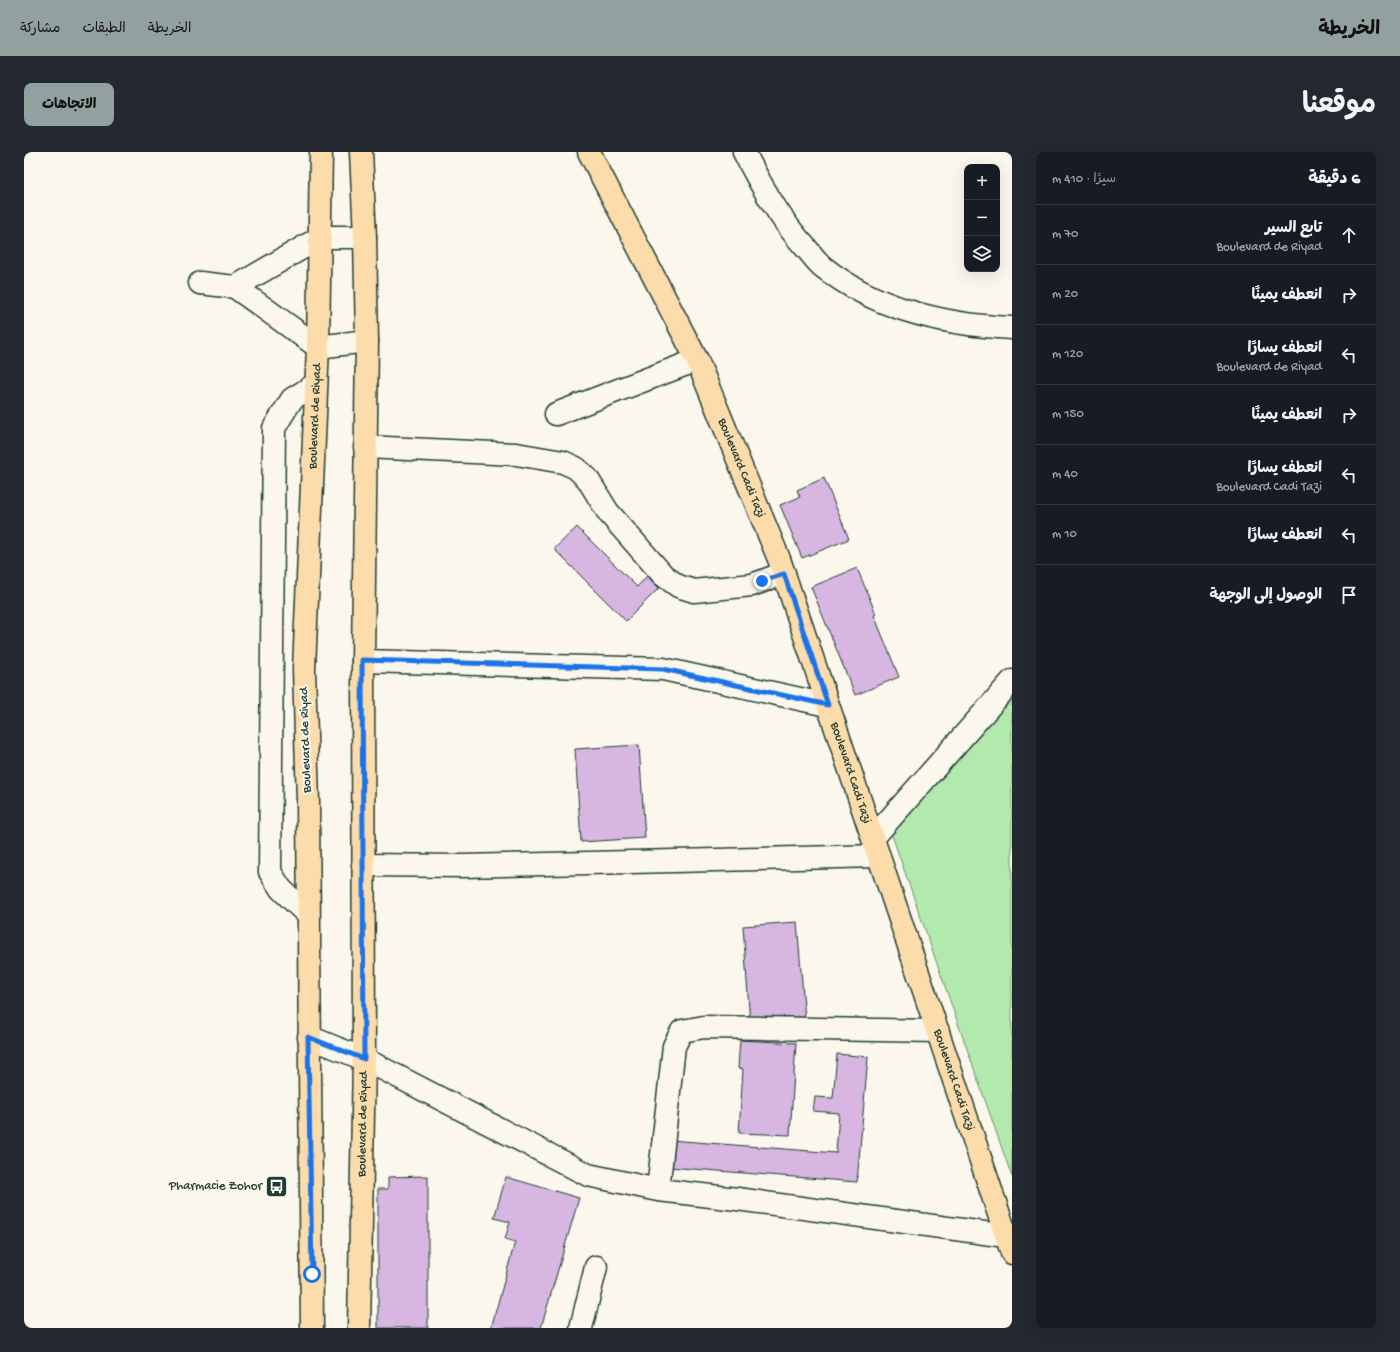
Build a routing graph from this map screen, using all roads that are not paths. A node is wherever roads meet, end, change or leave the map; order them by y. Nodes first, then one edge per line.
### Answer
1 (321, 152) edge
2 (361, 152) edge
3 (589, 152) edge
4 (744, 152) edge
5 (321, 237) junction
6 (365, 237) junction
7 (200, 282) dead end
8 (235, 286) junction
9 (1012, 328) edge
10 (367, 341) junction
11 (318, 348) junction
12 (697, 360) junction
13 (316, 384) junction
14 (556, 414) dead end
15 (365, 447) junction
16 (784, 574) junction
17 (362, 660) junction
18 (1012, 681) edge
19 (828, 705) junction
20 (876, 847) junction
21 (363, 865) junction
22 (308, 915) junction
23 (938, 1031) junction
24 (308, 1037) junction
25 (364, 1059) junction
26 (658, 1190) junction
27 (1009, 1244) edge
28 (596, 1267) dead end
29 (312, 1328) edge
30 (359, 1328) edge
31 (581, 1328) edge

1 - 5 main road, Boulevard de Riyad
2 - 6 main road, Boulevard de Riyad
3 - 12 main road, Boulevard Cadi Tazi
4 - 9 street
5 - 6 street
5 - 8 street
5 - 11 main road, Boulevard de Riyad
6 - 10 main road, Boulevard de Riyad
7 - 8 street
8 - 11 street
10 - 11 street
10 - 15 main road, Boulevard de Riyad
11 - 13 main road, Boulevard de Riyad
12 - 14 street
12 - 16 main road, Boulevard Cadi Tazi
13 - 22 main road, Boulevard de Riyad
13 - 22 street
15 - 16 street
15 - 17 main road, Boulevard de Riyad
16 - 19 main road, Boulevard Cadi Tazi
17 - 19 street
17 - 21 main road, Boulevard de Riyad
18 - 20 street
19 - 20 main road, Boulevard Cadi Tazi
20 - 21 street
20 - 23 main road, Boulevard Cadi Tazi
21 - 25 main road, Boulevard de Riyad
22 - 24 main road, Boulevard de Riyad
23 - 26 street
23 - 27 main road, Boulevard Cadi Tazi
24 - 25 street
24 - 29 main road, Boulevard de Riyad
25 - 26 street
25 - 30 main road, Boulevard de Riyad
26 - 27 street
28 - 31 street

